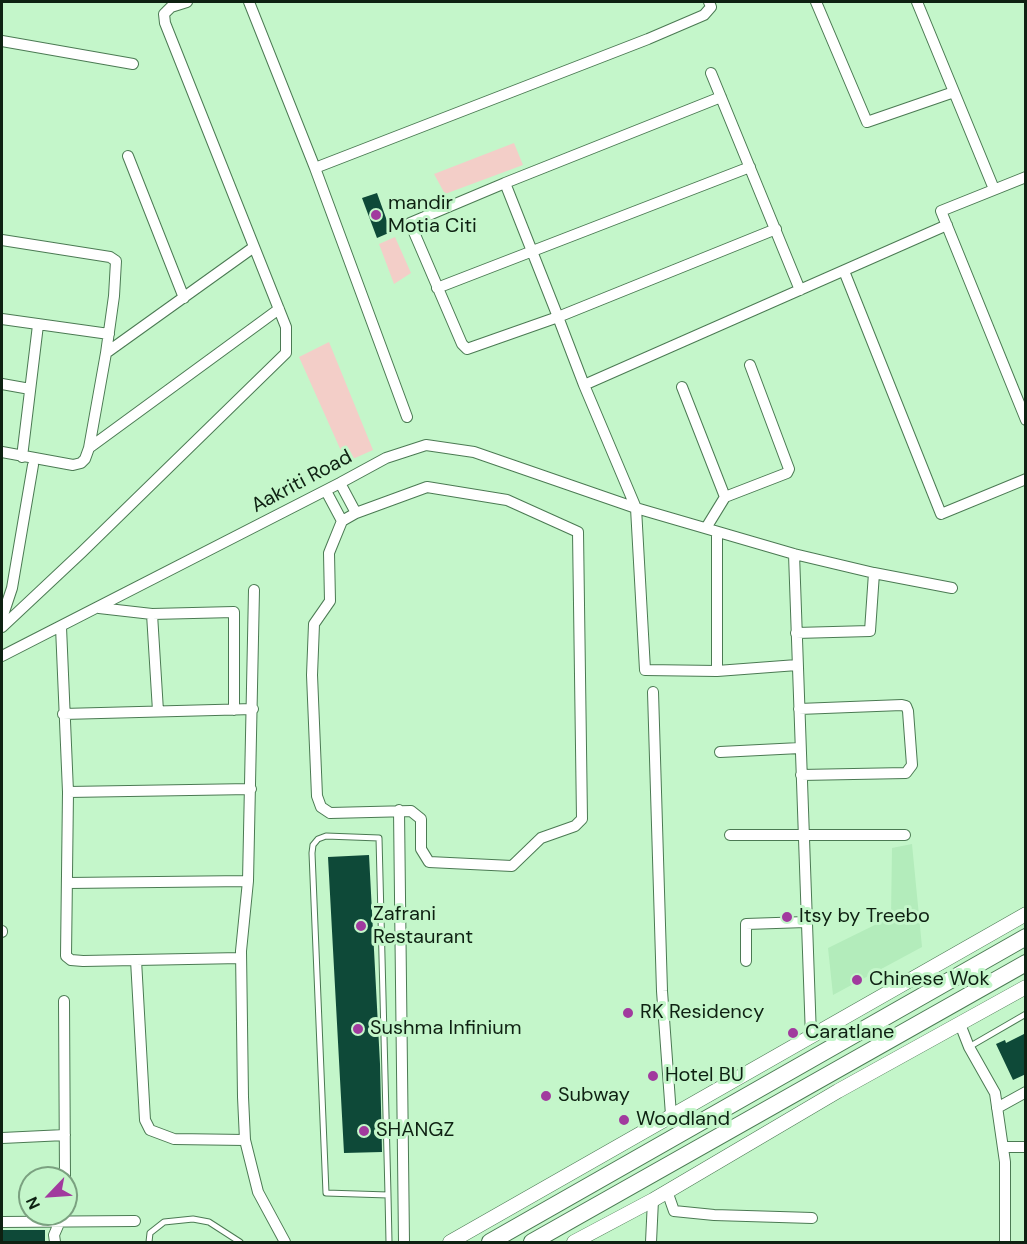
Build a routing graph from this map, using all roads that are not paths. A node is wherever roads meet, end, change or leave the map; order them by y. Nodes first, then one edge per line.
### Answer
1 (187, 2) edge
2 (249, 2) edge
3 (709, 2) edge
4 (816, 2) edge
5 (917, 2) edge
6 (2, 41) edge
7 (133, 64) dead end
8 (711, 73) dead end
9 (954, 92) junction
10 (721, 97) junction
11 (128, 156) dead end
12 (750, 167) junction
13 (315, 168) junction
14 (1026, 177) edge
15 (505, 183) junction
16 (993, 189) junction
17 (947, 225) junction
18 (776, 229) junction
19 (2, 240) edge
20 (255, 247) junction
21 (532, 249) junction
22 (844, 271) junction
23 (437, 288) junction
24 (800, 290) junction
25 (184, 298) junction
26 (279, 309) junction
27 (558, 317) junction
28 (2, 319) edge
29 (38, 325) junction
30 (109, 334) junction
31 (106, 353) junction
32 (750, 365) dead end
33 (2, 384) edge
34 (584, 385) junction
35 (682, 387) dead end
36 (30, 389) junction
37 (407, 417) dead end
38 (1026, 420) edge
39 (89, 448) junction
40 (2, 452) edge
41 (22, 457) junction
42 (33, 465) dead end
43 (1026, 479) edge
44 (340, 483) junction
45 (326, 491) junction
46 (725, 497) junction
47 (636, 508) junction
48 (356, 513) junction
49 (342, 521) junction
50 (712, 530) junction
51 (794, 554) junction
52 (874, 573) junction
53 (952, 588) dead end
54 (254, 590) dead end
55 (99, 608) junction
56 (152, 614) junction
57 (2, 618) edge
58 (2, 627) edge
59 (61, 627) junction
60 (796, 633) junction
61 (2, 656) edge
62 (797, 664) junction
63 (717, 671) junction
64 (653, 692) dead end
65 (253, 709) junction
66 (799, 709) junction
67 (234, 710) junction
68 (158, 711) junction
69 (63, 714) junction
70 (800, 748) junction
71 (720, 752) dead end
72 (801, 775) junction
73 (251, 789) junction
74 (68, 792) junction
75 (399, 810) junction
76 (905, 834) dead end
77 (730, 835) dead end
78 (803, 835) junction
79 (248, 881) junction
80 (68, 883) junction
81 (1026, 914) edge
82 (806, 922) junction
83 (1026, 937) edge
84 (241, 958) junction
85 (136, 960) junction
86 (746, 961) dead end
87 (1026, 963) edge
88 (1026, 987) edge
89 (64, 1002) dead end
90 (1026, 1014) edge
91 (960, 1024) junction
92 (811, 1037) junction
93 (969, 1047) junction
94 (1026, 1092) edge
95 (997, 1108) junction
96 (672, 1115) junction
97 (65, 1135) junction
98 (403, 1136) junction
99 (387, 1137) junction
100 (2, 1138) edge
101 (245, 1140) junction
102 (1003, 1147) junction
103 (1026, 1147) edge
104 (65, 1166) edge
105 (667, 1191) junction
106 (388, 1195) junction
107 (653, 1200) junction
108 (812, 1218) dead end
109 (78, 1219) edge
110 (18, 1221) edge
111 (135, 1221) dead end
112 (2, 1222) edge
113 (58, 1226) edge
114 (55, 1242) edge
115 (149, 1242) edge
116 (240, 1242) edge
117 (285, 1242) edge
118 (388, 1242) edge
119 (404, 1242) edge
120 (450, 1242) edge
121 (490, 1242) edge
122 (532, 1242) edge
123 (574, 1242) edge
124 (651, 1242) edge
125 (1005, 1242) edge

1 - 20 street
2 - 13 street
3 - 13 street
4 - 9 street
5 - 9 street
6 - 7 street
8 - 10 street
9 - 16 street
10 - 12 street
10 - 15 street
11 - 25 street
12 - 18 street
12 - 21 street
13 - 37 street
14 - 16 street
15 - 21 street
15 - 23 street
16 - 17 street
17 - 22 street
17 - 38 street
18 - 24 street
18 - 27 street
19 - 30 street
20 - 25 street
20 - 26 street
21 - 23 street
21 - 27 street
22 - 24 street
22 - 43 street
23 - 27 street
24 - 34 street
25 - 31 street
26 - 39 street
26 - 58 street
27 - 34 street
28 - 29 street
29 - 30 street
29 - 36 street
30 - 31 street
31 - 39 street
32 - 46 street
33 - 36 street
34 - 47 street
35 - 46 street
36 - 41 street
39 - 41 street
40 - 41 street
42 - 57 street
44 - 45 street, Aakriti Road
44 - 47 street, Aakriti Road
44 - 48 street
45 - 49 street
45 - 55 street, Aakriti Road
46 - 50 street
47 - 50 street, Aakriti Road
47 - 63 street
48 - 49 street
48 - 75 street
49 - 75 street
50 - 51 street, Aakriti Road
50 - 63 street
51 - 52 street, Aakriti Road
51 - 60 street
52 - 53 street, Aakriti Road
52 - 60 street
54 - 65 street
55 - 56 street
55 - 59 street, Aakriti Road
56 - 67 street
56 - 68 street
59 - 61 street, Aakriti Road
59 - 69 street
60 - 62 street
62 - 63 street
62 - 66 street
64 - 96 street
65 - 67 street
65 - 73 street
66 - 70 street
66 - 72 street
67 - 68 street
68 - 69 street
69 - 74 street
70 - 71 street
70 - 72 street
72 - 78 street
73 - 74 street
73 - 79 street
74 - 80 street
75 - 98 street
76 - 78 street
77 - 78 street
78 - 82 street
79 - 80 street
79 - 84 street
80 - 85 street
81 - 92 street
82 - 86 street
82 - 92 street
83 - 121 highway
84 - 85 street
84 - 101 street
85 - 101 street
87 - 122 highway
88 - 91 street
89 - 97 street
90 - 93 lane
91 - 93 street
91 - 105 street
92 - 96 street
93 - 95 street
94 - 95 street
95 - 102 street
96 - 120 street
97 - 100 street
97 - 104 street
98 - 99 lane
98 - 119 street
99 - 106 lane
99 - 106 lane
101 - 117 street
102 - 103 street
102 - 125 street
105 - 107 street
105 - 108 street
106 - 118 lane
107 - 123 street
107 - 124 street
109 - 111 street
110 - 112 street
113 - 114 street
115 - 116 lane

